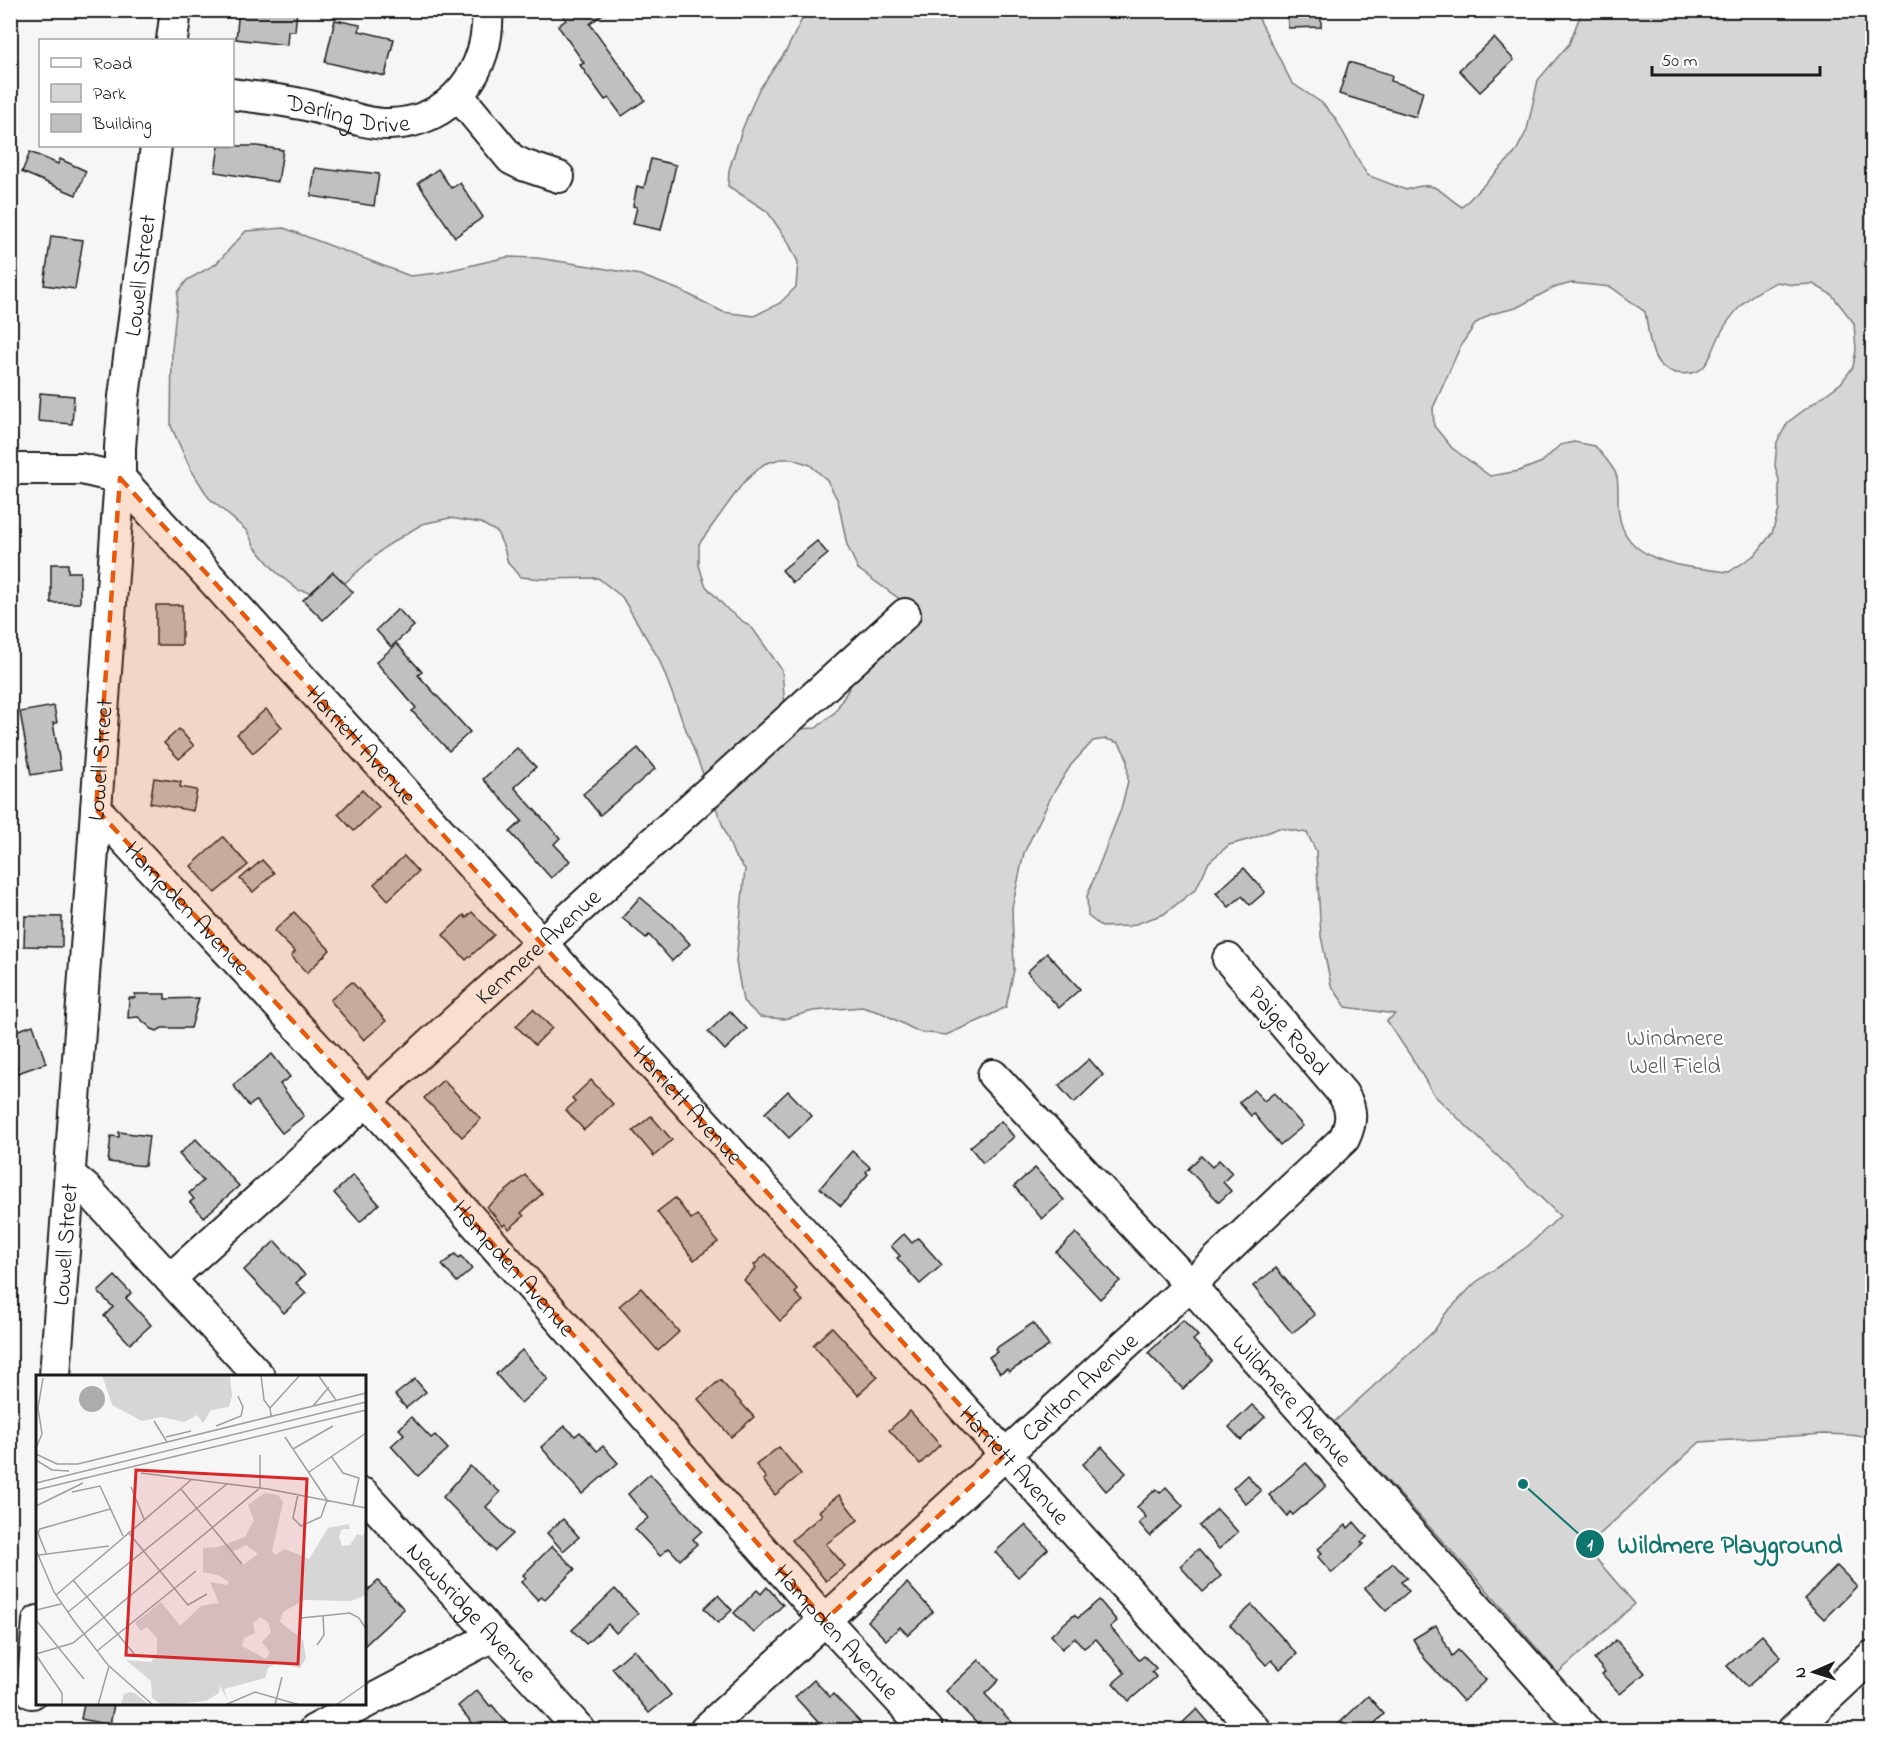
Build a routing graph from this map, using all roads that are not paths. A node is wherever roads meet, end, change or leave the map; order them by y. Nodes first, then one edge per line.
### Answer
1 (176, 10) edge
2 (487, 10) edge
3 (172, 39) edge
4 (234, 94) edge
5 (458, 95) junction
6 (156, 147) edge
7 (560, 177) dead end
8 (10, 469) edge
9 (120, 478) junction
10 (905, 614) dead end
11 (96, 809) junction
12 (541, 942) junction
13 (1228, 958) dead end
14 (993, 1075) dead end
15 (367, 1101) junction
16 (1348, 1102) joint
17 (70, 1175) junction
18 (170, 1279) junction
19 (1190, 1285) junction
20 (55, 1375) edge
21 (257, 1375) edge
22 (1005, 1455) junction
23 (366, 1496) edge
24 (825, 1620) junction
25 (493, 1636) junction
26 (36, 1645) edge
27 (1872, 1656) edge
28 (32, 1693) dead end
29 (366, 1703) edge
30 (363, 1705) edge
31 (314, 1731) edge
32 (580, 1731) edge
33 (705, 1731) edge
34 (927, 1731) edge
35 (1255, 1731) edge
36 (1587, 1731) edge
37 (1793, 1731) edge

1 - 3 street
2 - 5 street, Darling Drive
4 - 5 street, Darling Drive
5 - 7 street
6 - 9 street, Lowell Street
8 - 9 street
9 - 11 street, Lowell Street
9 - 12 street, Harriett Avenue
10 - 12 street, Kenmere Avenue
11 - 15 street, Hampden Avenue
11 - 17 street, Lowell Street
12 - 15 street, Kenmere Avenue
12 - 22 street, Harriett Avenue
13 - 16 street, Paige Road
14 - 19 street, Wildmere Avenue
15 - 18 street, Kenmere Avenue
15 - 24 street, Hampden Avenue
16 - 19 street, Carlton Avenue
17 - 18 street
17 - 20 street, Lowell Street
18 - 21 street
19 - 22 street, Carlton Avenue
19 - 36 street, Wildmere Avenue
22 - 24 street, Carlton Avenue
22 - 35 street, Harriett Avenue
23 - 25 street, Newbridge Avenue
24 - 33 street, Carlton Avenue
24 - 34 street, Hampden Avenue
25 - 29 street
25 - 32 street, Newbridge Avenue
26 - 28 street
27 - 37 street
30 - 31 street

